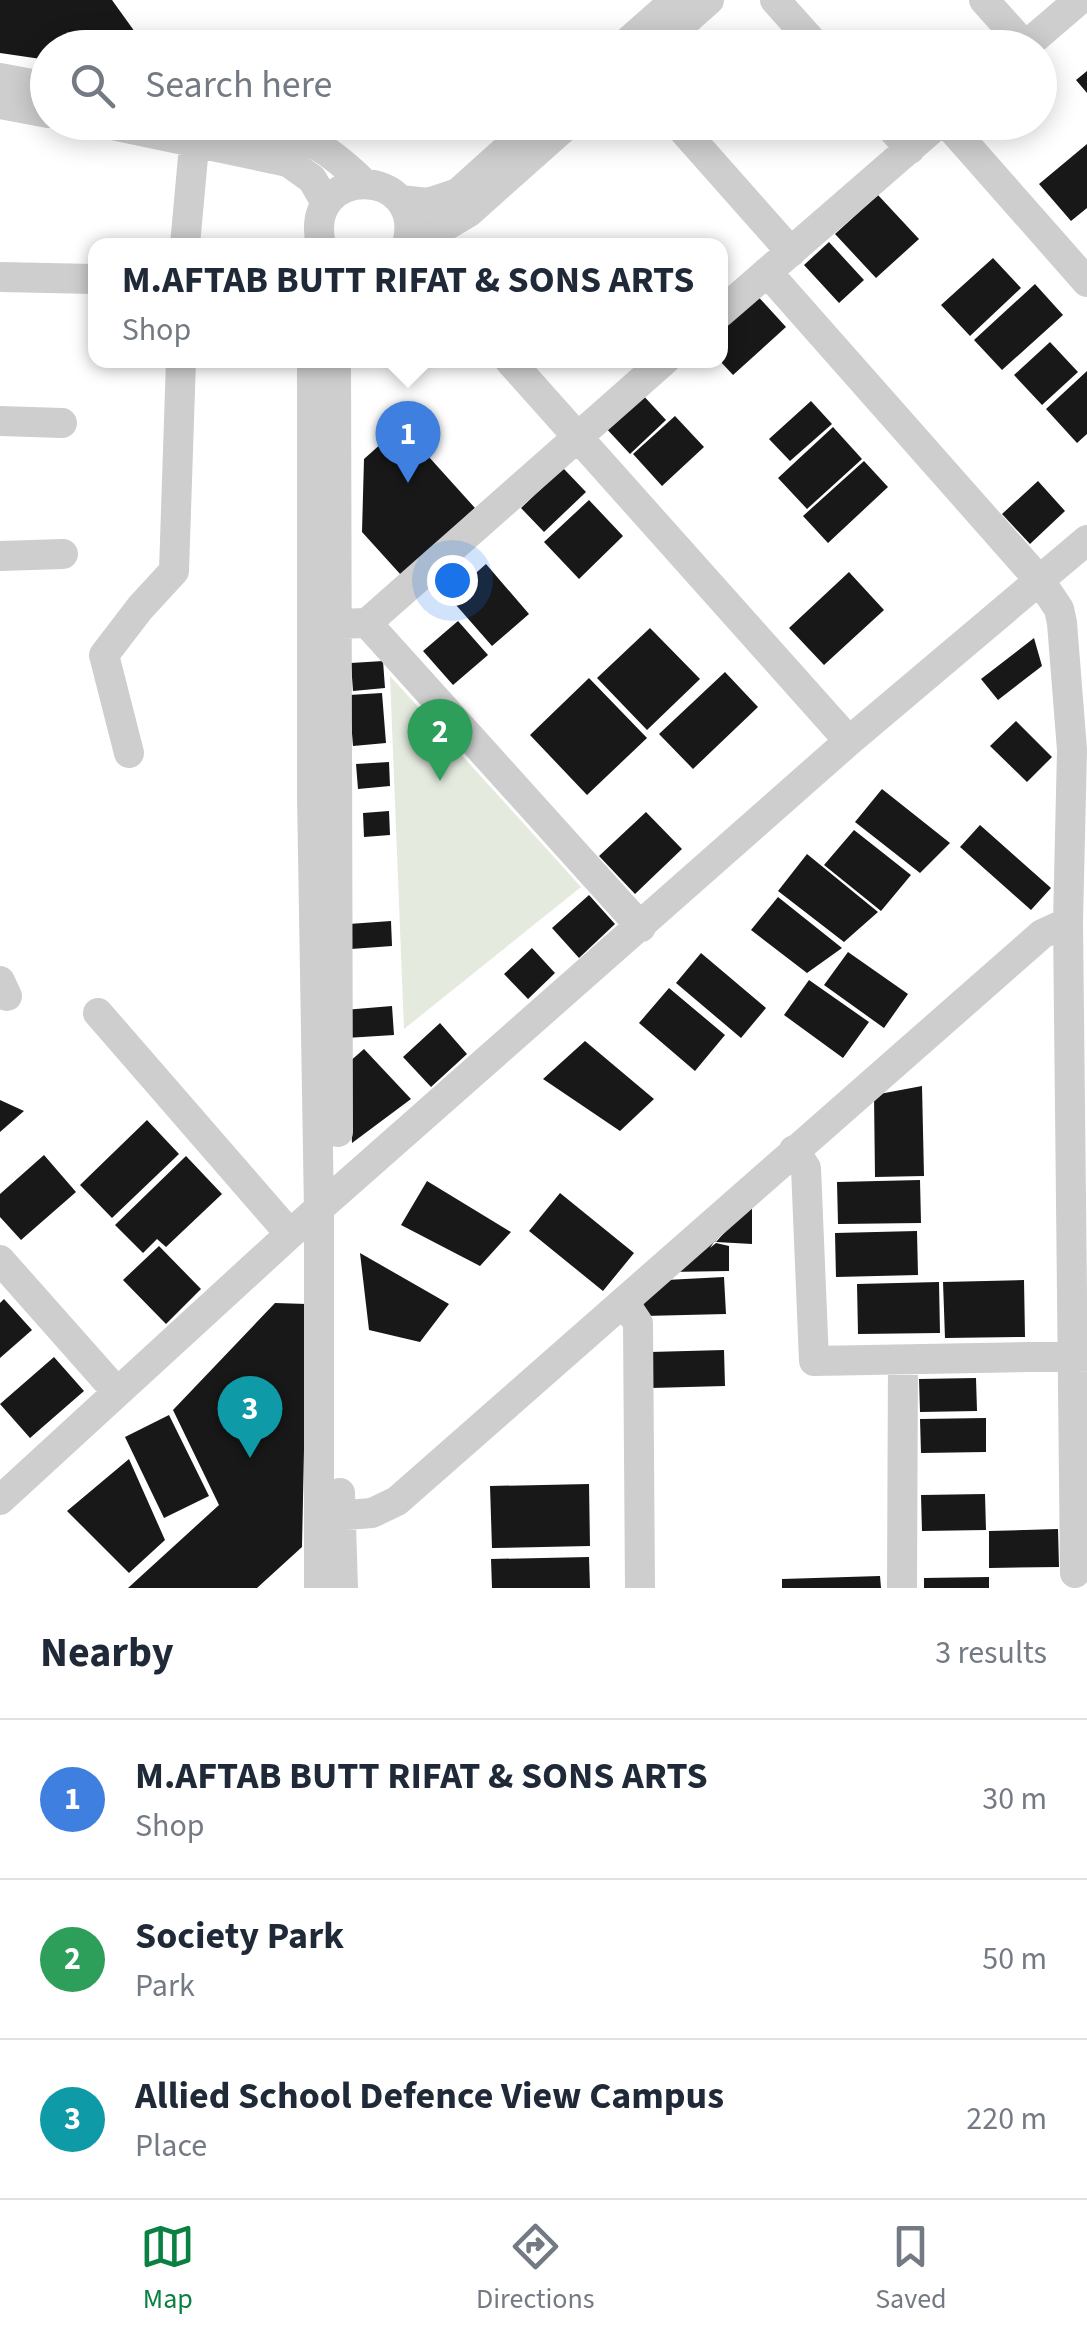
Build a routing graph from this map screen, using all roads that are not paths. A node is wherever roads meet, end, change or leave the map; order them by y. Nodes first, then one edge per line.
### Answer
1 (709, 0) edge
2 (775, 0) edge
3 (984, 0) edge
4 (1078, 0) edge
5 (668, 9) edge
6 (643, 30) edge
7 (802, 30) edge
8 (1010, 30) edge
9 (1044, 30) edge
10 (0, 78) edge
11 (30, 84) edge
12 (0, 104) edge
13 (30, 110) edge
14 (193, 140) edge
15 (221, 140) edge
16 (312, 140) edge
17 (517, 140) edge
18 (550, 140) edge
19 (689, 140) edge
20 (902, 140) edge
21 (921, 140) edge
22 (959, 140) edge
23 (910, 149) junction
24 (364, 183) junction
25 (400, 200) junction
26 (320, 231) edge
27 (187, 238) edge
28 (408, 238) edge
29 (418, 238) edge
30 (779, 262) junction
31 (0, 277) edge
32 (88, 280) edge
33 (1087, 282) edge
34 (728, 305) edge
35 (181, 368) edge
36 (312, 368) edge
37 (336, 368) edge
38 (516, 368) edge
39 (656, 368) edge
40 (0, 420) edge
41 (62, 423) dead end
42 (579, 436) junction
43 (1087, 540) edge
44 (63, 554) dead end
45 (0, 556) edge
46 (1041, 582) junction
47 (324, 586) junction
48 (367, 623) junction
49 (336, 624) junction
50 (850, 741) junction
51 (128, 752) dead end
52 (1068, 922) junction
53 (641, 927) junction
54 (98, 1013) dead end
55 (794, 1150) junction
56 (329, 1202) junction
57 (290, 1234) junction
58 (0, 1260) edge
59 (624, 1302) junction
60 (1079, 1356) edge
61 (903, 1360) junction
62 (117, 1392) junction
63 (0, 1500) edge
64 (330, 1517) junction
65 (1075, 1573) dead end
66 (324, 1580) edge
67 (640, 1588) edge
68 (902, 1588) edge

1 - 5 street
2 - 7 street
3 - 8 street
4 - 9 street
5 - 6 street
10 - 11 street
12 - 13 street
14 - 27 street
15 - 26 street
16 - 24 street
17 - 25 street
18 - 29 street
19 - 30 street
20 - 23 street
21 - 23 street
22 - 33 street
23 - 30 street
24 - 25 street
24 - 26 street
25 - 28 street
30 - 34 street
30 - 46 street
31 - 32 street
35 - 51 street
36 - 47 street
37 - 47 street
38 - 42 street
39 - 42 street
40 - 41 street
42 - 48 street
42 - 50 street
43 - 46 street
44 - 45 street
46 - 50 street
46 - 52 street
47 - 49 street
47 - 56 street
48 - 49 street
48 - 53 street
49 - 56 street
50 - 53 street
52 - 55 street
52 - 60 street
53 - 56 street
54 - 57 street
55 - 59 street
55 - 61 street
56 - 57 street
56 - 64 street
57 - 62 street
58 - 62 street
59 - 64 street
59 - 67 street
60 - 61 street
60 - 65 street
61 - 68 street
62 - 63 street
64 - 66 street

